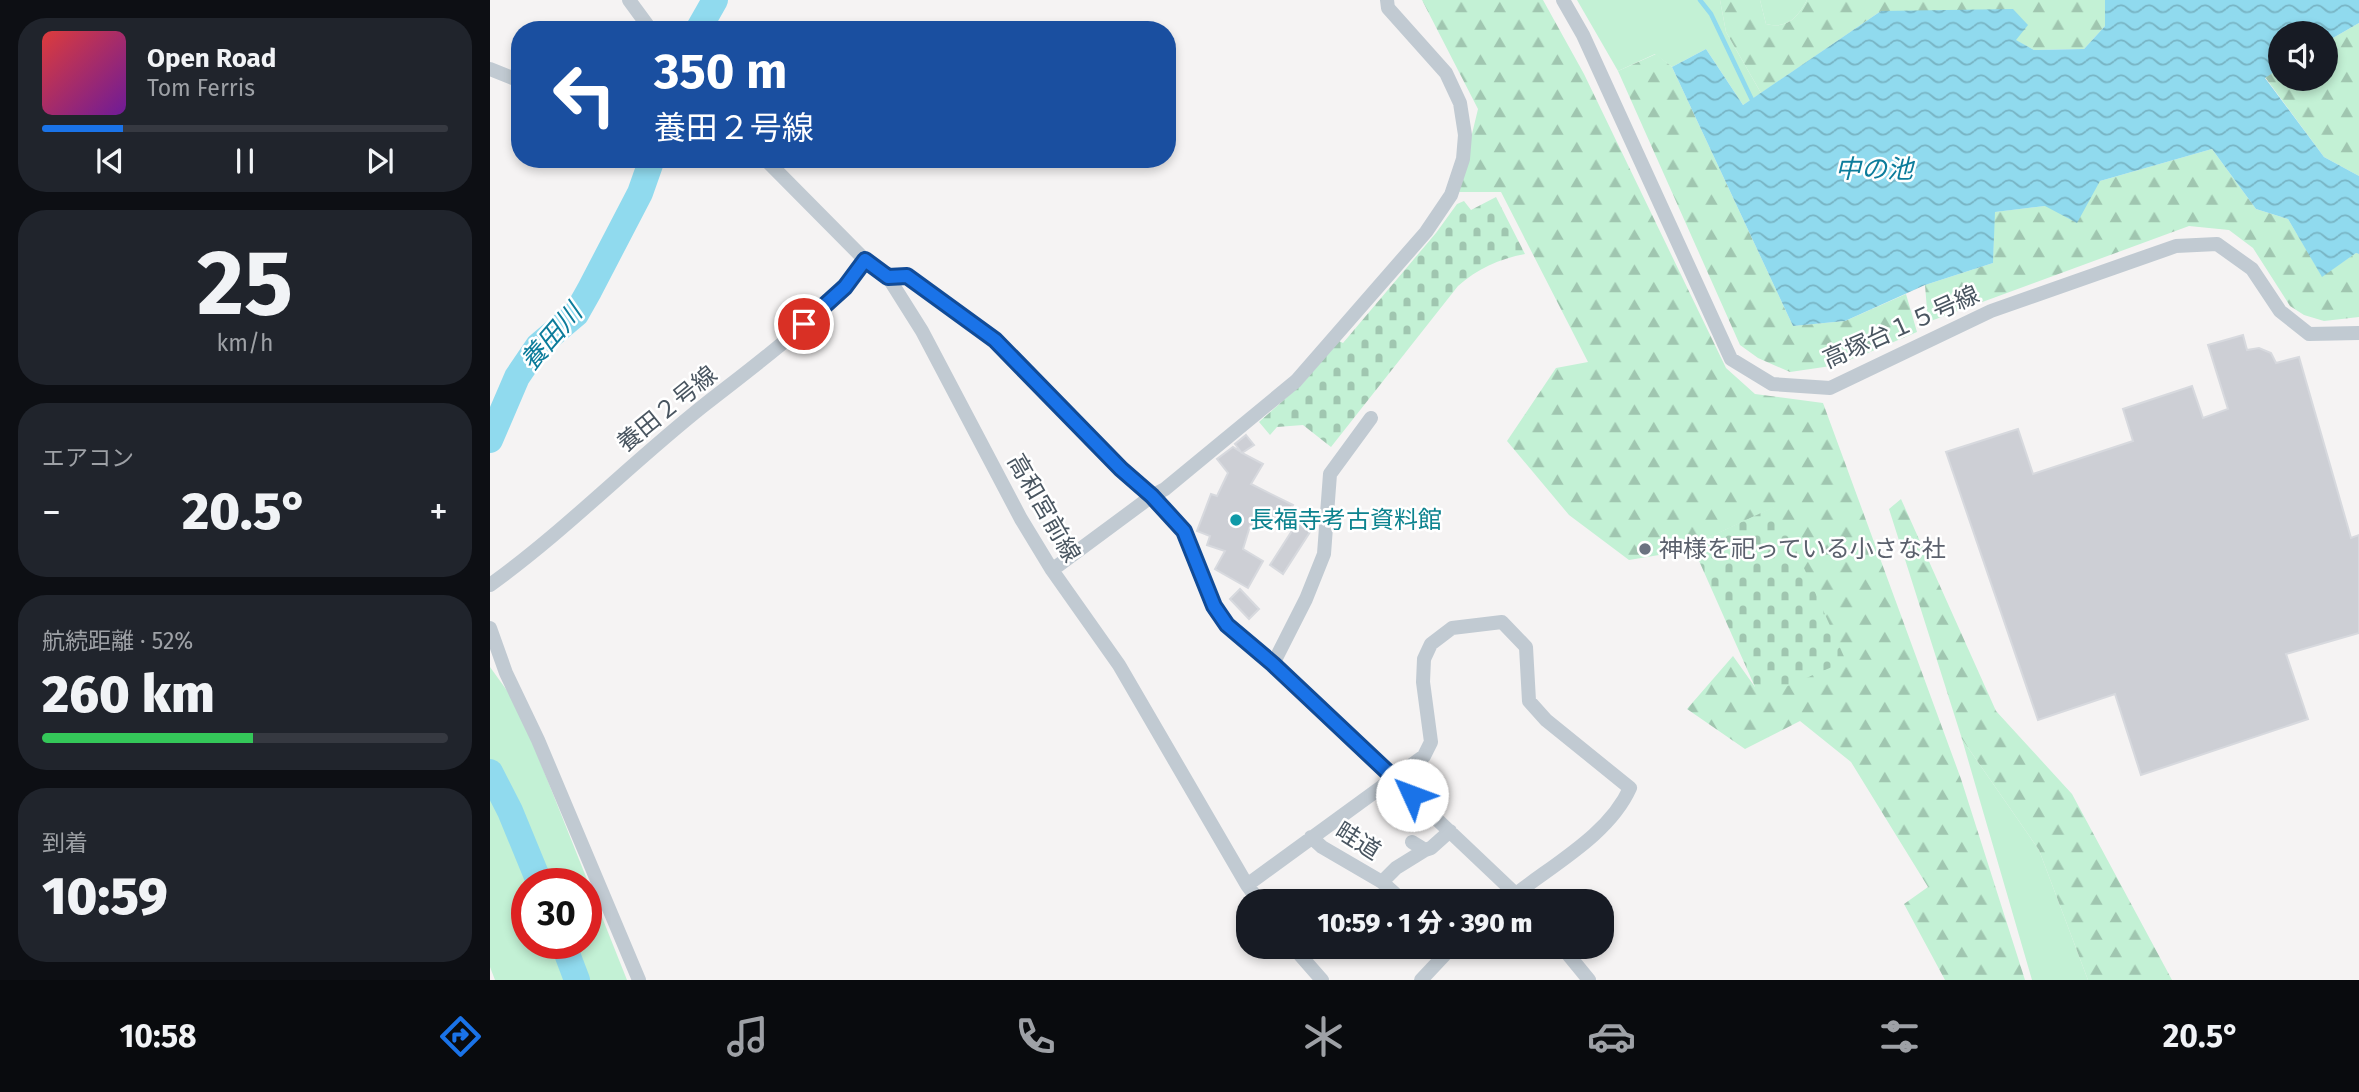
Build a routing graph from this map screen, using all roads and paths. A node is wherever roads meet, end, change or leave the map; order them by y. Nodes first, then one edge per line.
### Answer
1 (629, 0) edge
2 (1387, 0) edge
3 (1563, 0) edge
4 (644, 21) edge
5 (490, 69) edge
6 (511, 77) edge
7 (774, 168) edge
8 (865, 260) junction
9 (888, 277) junction
10 (2359, 332) edge
11 (1371, 418) dead end
12 (1152, 496) junction
13 (1052, 570) junction
14 (490, 585) edge
15 (490, 628) edge
16 (1273, 664) junction
17 (1392, 777) junction
18 (1450, 831) junction
19 (1311, 837) junction
20 (1382, 882) junction
21 (1247, 885) junction
22 (1250, 889) edge
23 (1390, 889) edge
24 (1505, 889) edge
25 (1527, 889) edge
26 (1304, 959) edge
27 (1441, 959) edge
28 (1572, 959) edge
29 (639, 980) edge
30 (1322, 980) edge
31 (1421, 980) edge
32 (1589, 980) edge

1 - 4 street
2 - 12 street
3 - 10 street, 高塚台１５号線
5 - 6 street
7 - 8 street, 高和宮前線
8 - 9 street, 高和宮前線
8 - 14 street, 養田２号線
9 - 12 street
9 - 13 street, 高和宮前線
11 - 16 street
12 - 13 street
12 - 16 street
13 - 21 street, 高和宮前線
15 - 29 street
16 - 17 street
17 - 18 street
17 - 19 street
17 - 25 street
18 - 20 street, 畦道
18 - 24 street
19 - 20 street, 畦道
19 - 21 street
20 - 23 street, 畦道
21 - 22 street, 高和宮前線
26 - 30 street
27 - 31 street
28 - 32 street

